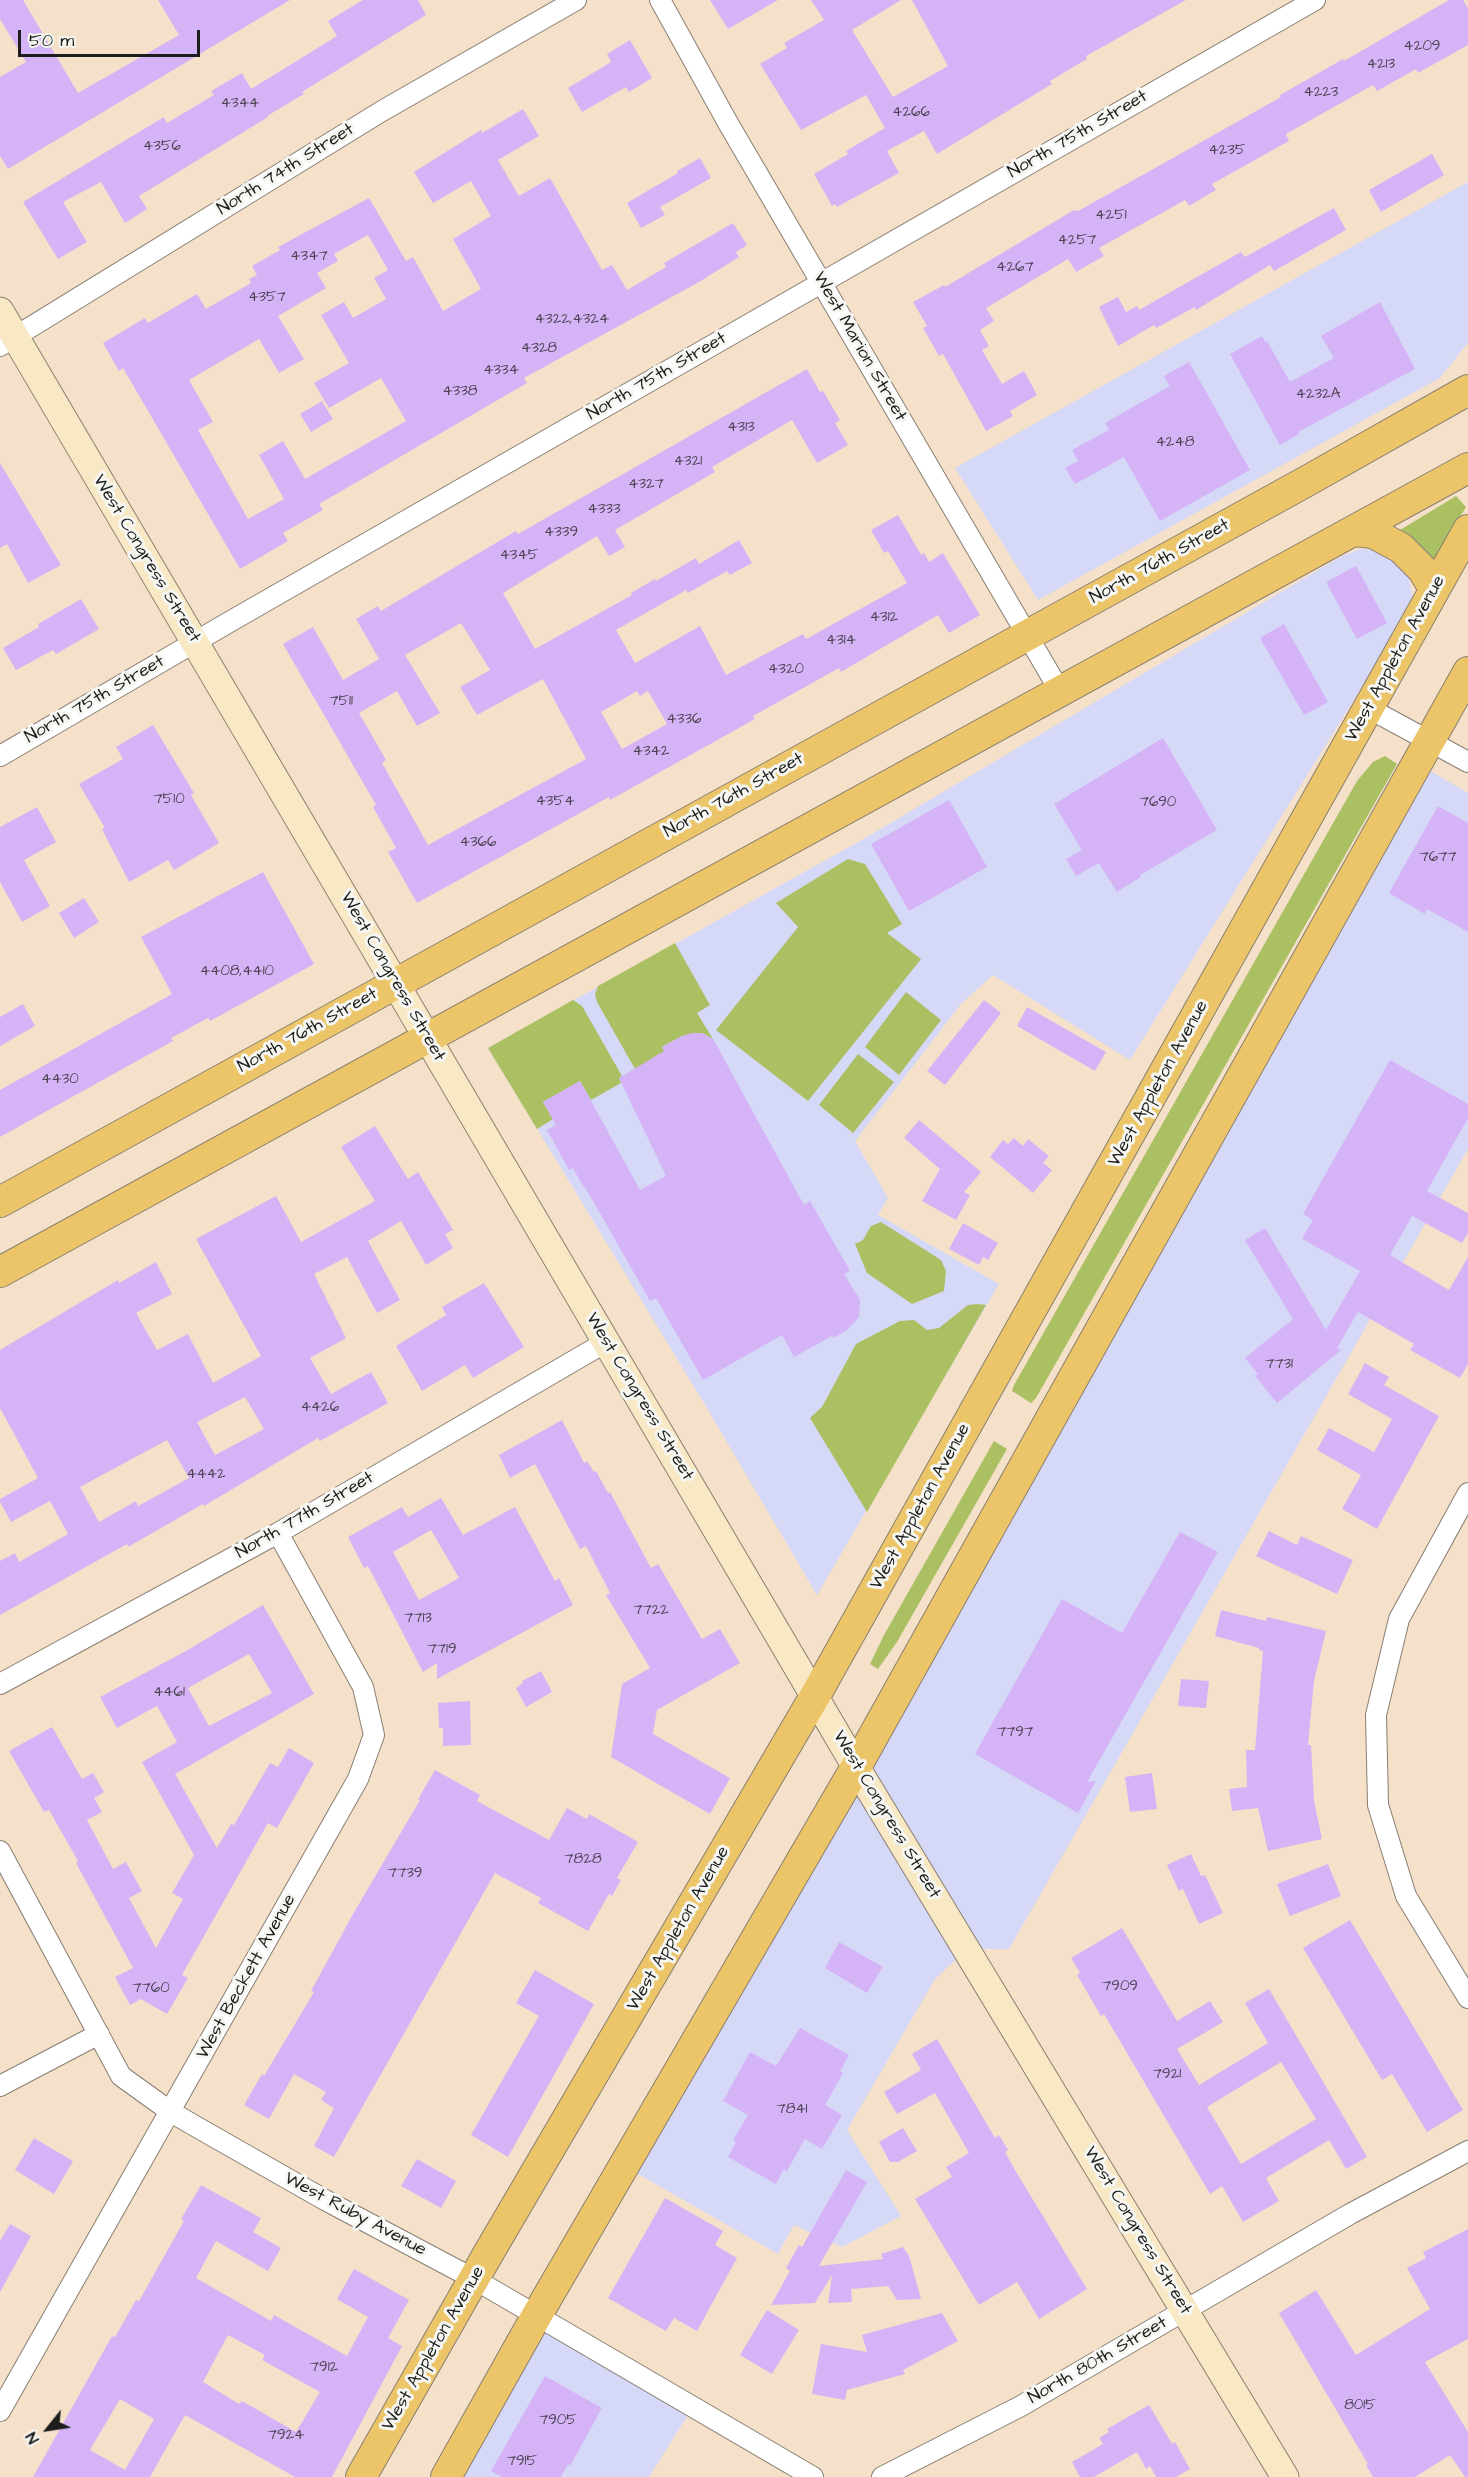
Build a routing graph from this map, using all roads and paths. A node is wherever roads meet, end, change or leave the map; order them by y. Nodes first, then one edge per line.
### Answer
1 (576, 0) edge
2 (660, 0) edge
3 (1315, 0) edge
4 (821, 283) junction
5 (0, 311) edge
6 (7, 341) edge
7 (1468, 368) edge
8 (1456, 397) edge
9 (1468, 468) edge
10 (1468, 530) edge
11 (1355, 531) junction
12 (1434, 589) junction
13 (1026, 634) junction
14 (194, 642) junction
15 (1468, 672) edge
16 (1061, 693) junction
17 (1370, 710) junction
18 (1429, 739) junction
19 (0, 756) edge
20 (1468, 762) edge
21 (396, 982) junction
22 (427, 1037) junction
23 (0, 1202) edge
24 (0, 1272) edge
25 (606, 1342) junction
26 (1468, 1493) edge
27 (278, 1533) junction
28 (0, 1684) edge
29 (815, 1696) junction
30 (856, 1767) junction
31 (0, 1851) edge
32 (1468, 1998) edge
33 (99, 2034) junction
34 (0, 2086) edge
35 (171, 2112) junction
36 (1468, 2151) edge
37 (474, 2278) junction
38 (1185, 2312) junction
39 (537, 2315) junction
40 (0, 2411) edge
41 (361, 2477) edge
42 (446, 2477) edge
43 (813, 2477) edge
44 (882, 2477) edge
45 (1285, 2477) edge

1 - 6 street, North 74th Street
2 - 4 street, West Marion Street
3 - 4 street, North 75th Street
4 - 13 street, West Marion Street
4 - 14 street, North 75th Street
5 - 6 street, West Congress Street
6 - 14 street, West Congress Street
7 - 8 main road
8 - 13 main road, North 76th Street
9 - 11 main road
10 - 12 main road, West Appleton Avenue
11 - 12 main road
11 - 16 main road
12 - 17 main road, West Appleton Avenue
13 - 16 street, West Marion Street
13 - 21 main road, North 76th Street
14 - 19 street, North 75th Street
14 - 21 street, West Congress Street
15 - 18 main road
16 - 22 main road
17 - 18 street
17 - 29 main road, West Appleton Avenue
18 - 20 street
18 - 30 main road
21 - 22 street, West Congress Street
21 - 23 main road, North 76th Street
22 - 24 main road
22 - 25 street, West Congress Street
25 - 27 street, North 77th Street
25 - 29 street, West Congress Street
26 - 32 street
27 - 28 street, North 77th Street
27 - 35 street, West Beckett Avenue
29 - 30 street, West Congress Street
29 - 37 main road, West Appleton Avenue
30 - 38 street, West Congress Street
30 - 39 main road
31 - 33 street, West Ruby Avenue
33 - 34 street
33 - 35 street, West Ruby Avenue
35 - 37 street, West Ruby Avenue
35 - 40 street, West Beckett Avenue
36 - 38 street, North 80th Street
37 - 39 street, West Ruby Avenue
37 - 41 main road, West Appleton Avenue
38 - 44 street, North 80th Street
38 - 45 street, West Congress Street
39 - 42 main road
39 - 43 street, West Ruby Avenue

